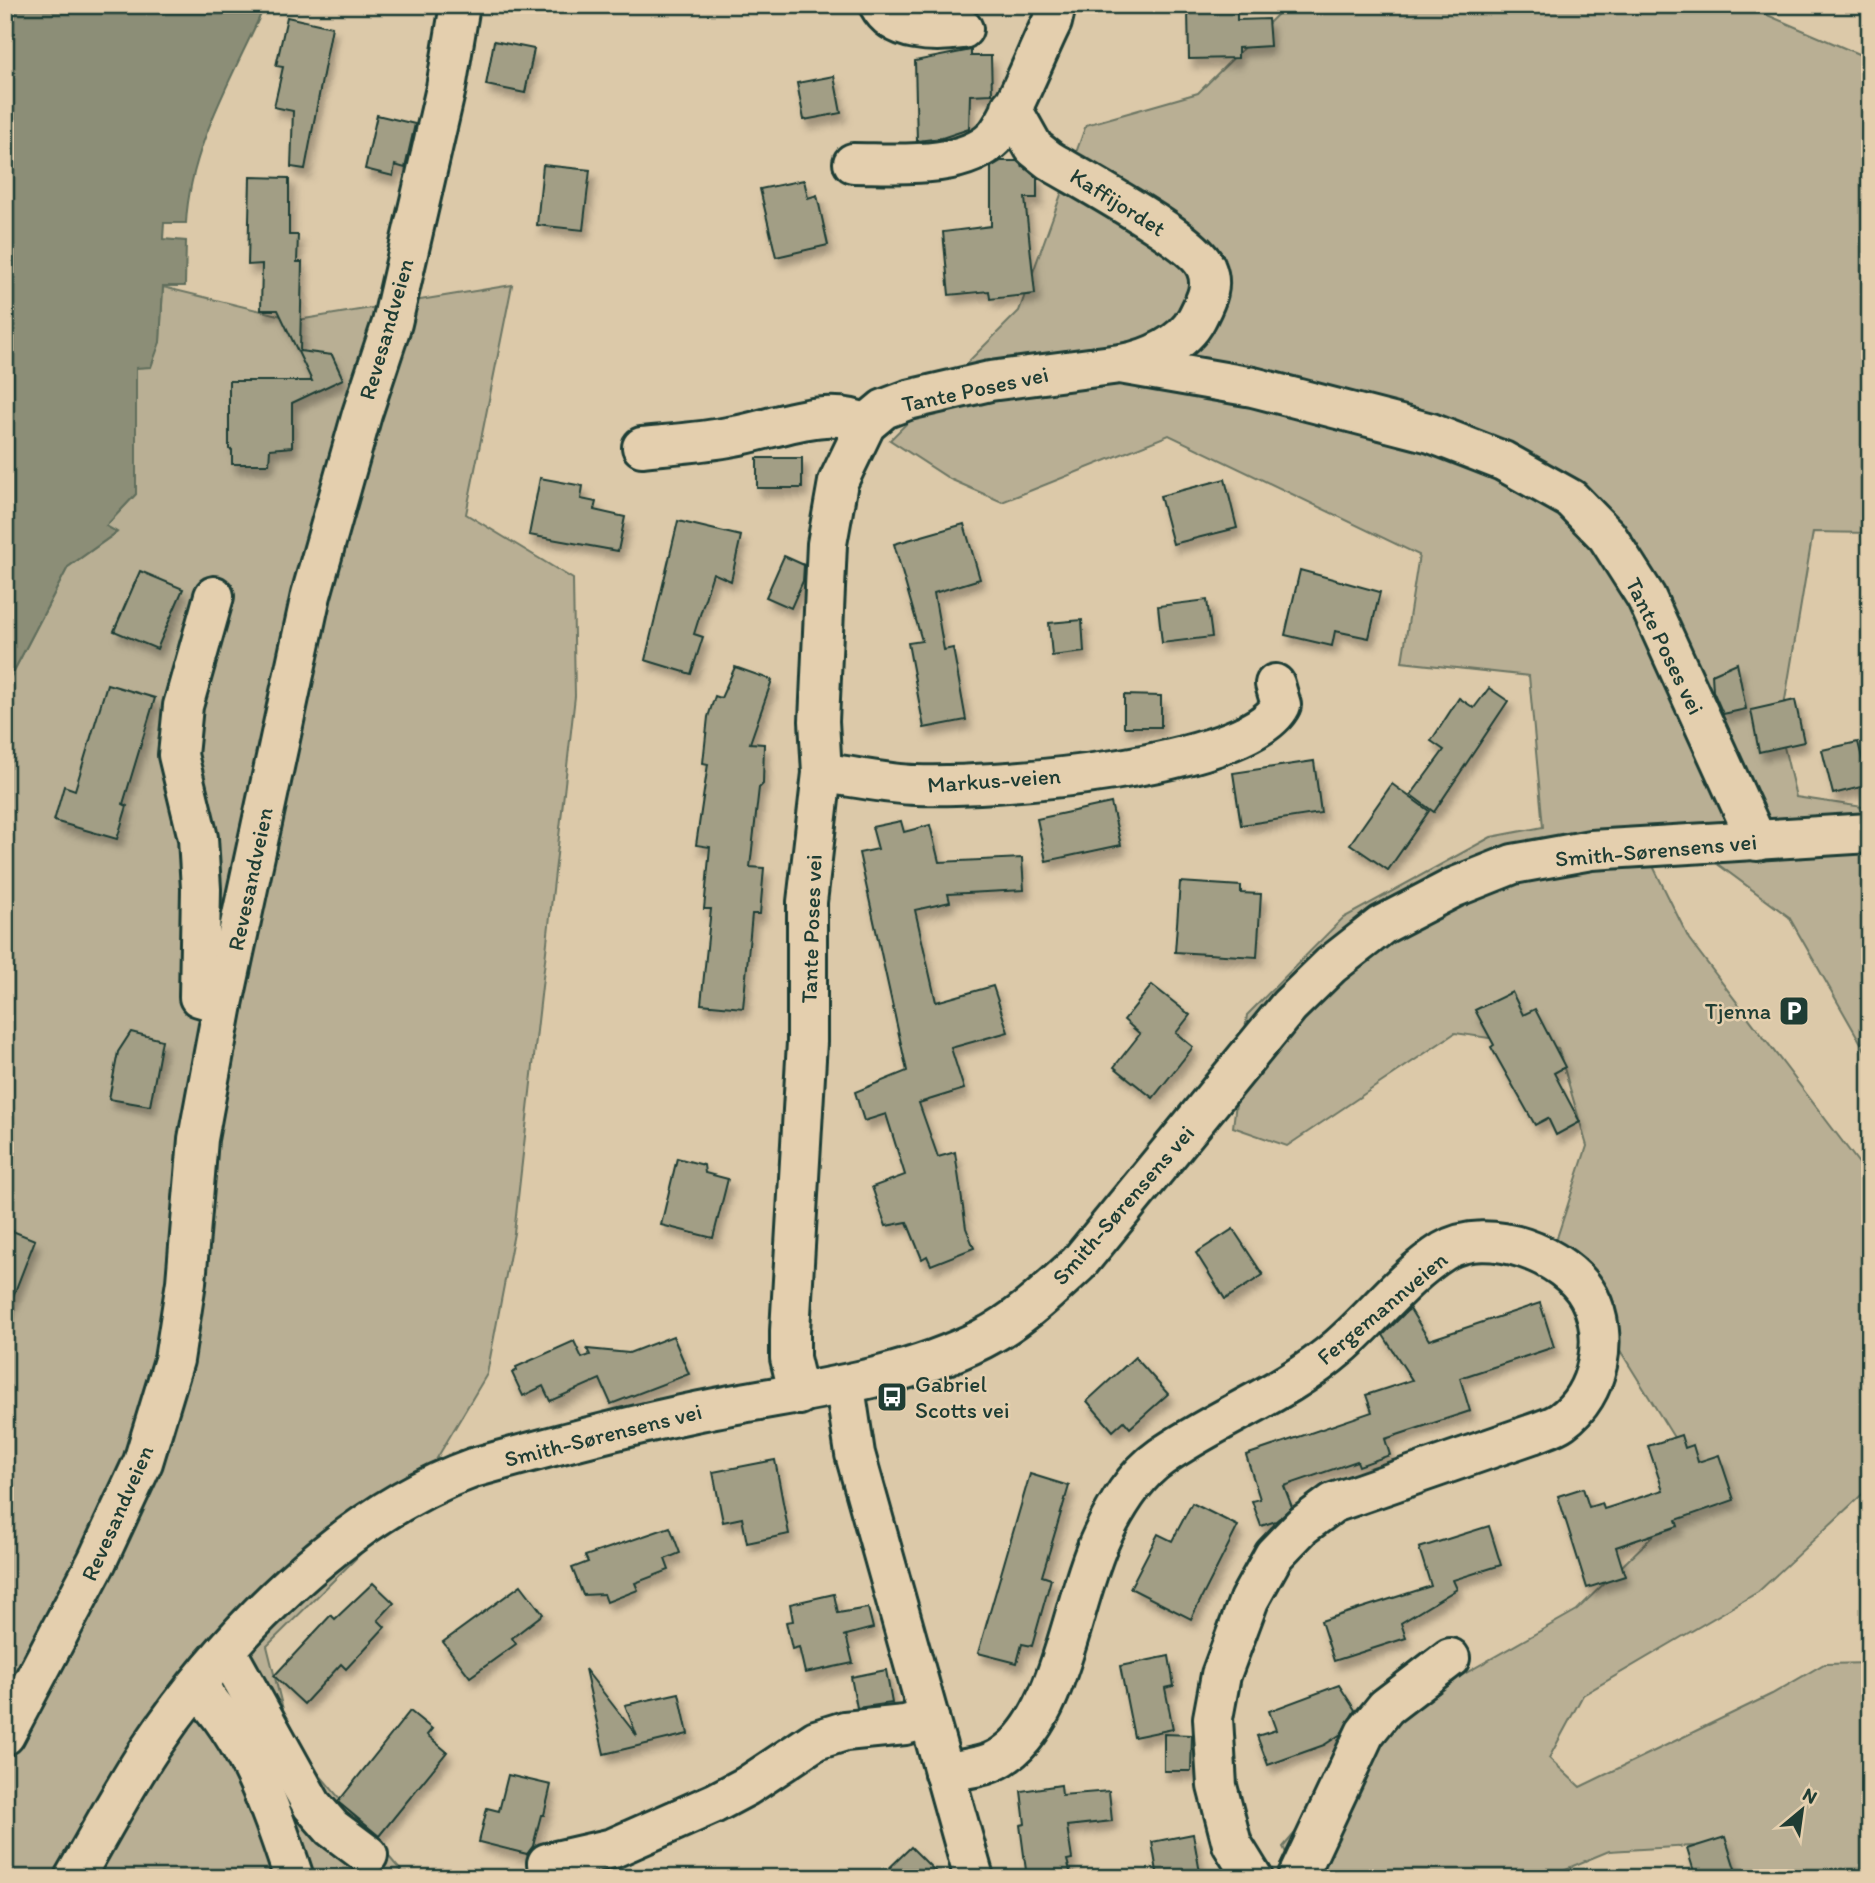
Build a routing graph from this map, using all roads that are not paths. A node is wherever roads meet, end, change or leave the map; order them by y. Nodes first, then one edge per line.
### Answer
1 (460, 5) edge
2 (879, 5) edge
3 (1056, 5) edge
4 (963, 30) dead end
5 (1011, 107) junction
6 (853, 163) dead end
7 (1120, 364) junction
8 (866, 424) junction
9 (642, 447) dead end
10 (214, 596) dead end
11 (1275, 684) dead end
12 (822, 773) junction
13 (1870, 833) edge
14 (1757, 841) junction
15 (223, 1004) junction
16 (845, 1387) junction
17 (799, 1395) junction
18 (227, 1652) junction
19 (1450, 1658) dead end
20 (197, 1688) junction
21 (929, 1718) junction
22 (5, 1735) edge
23 (944, 1773) junction
24 (368, 1855) dead end
25 (547, 1863) dead end
26 (74, 1878) edge
27 (293, 1878) edge
28 (974, 1878) edge
29 (1253, 1878) edge
30 (1297, 1878) edge

1 - 15 street, Revesandveien
2 - 4 street
3 - 5 street
5 - 6 street
5 - 7 street, Kaffijordet
7 - 8 street, Tante Poses vei
7 - 14 street, Tante Poses vei
8 - 9 street
8 - 12 street, Tante Poses vei
10 - 15 street
11 - 12 street, Markus-veien
12 - 17 street, Tante Poses vei
13 - 14 street, Smith-Sørensens vei
14 - 16 street, Smith-Sørensens vei
15 - 22 street, Revesandveien
16 - 17 street, Smith-Sørensens vei
16 - 21 street
17 - 18 street, Smith-Sørensens vei
18 - 20 street, Smith-Sørensens vei
18 - 24 street
19 - 30 street
20 - 26 street, Smith-Sørensens vei
20 - 27 street
21 - 23 street
21 - 25 street
23 - 28 street
23 - 29 street, Fergemannveien

